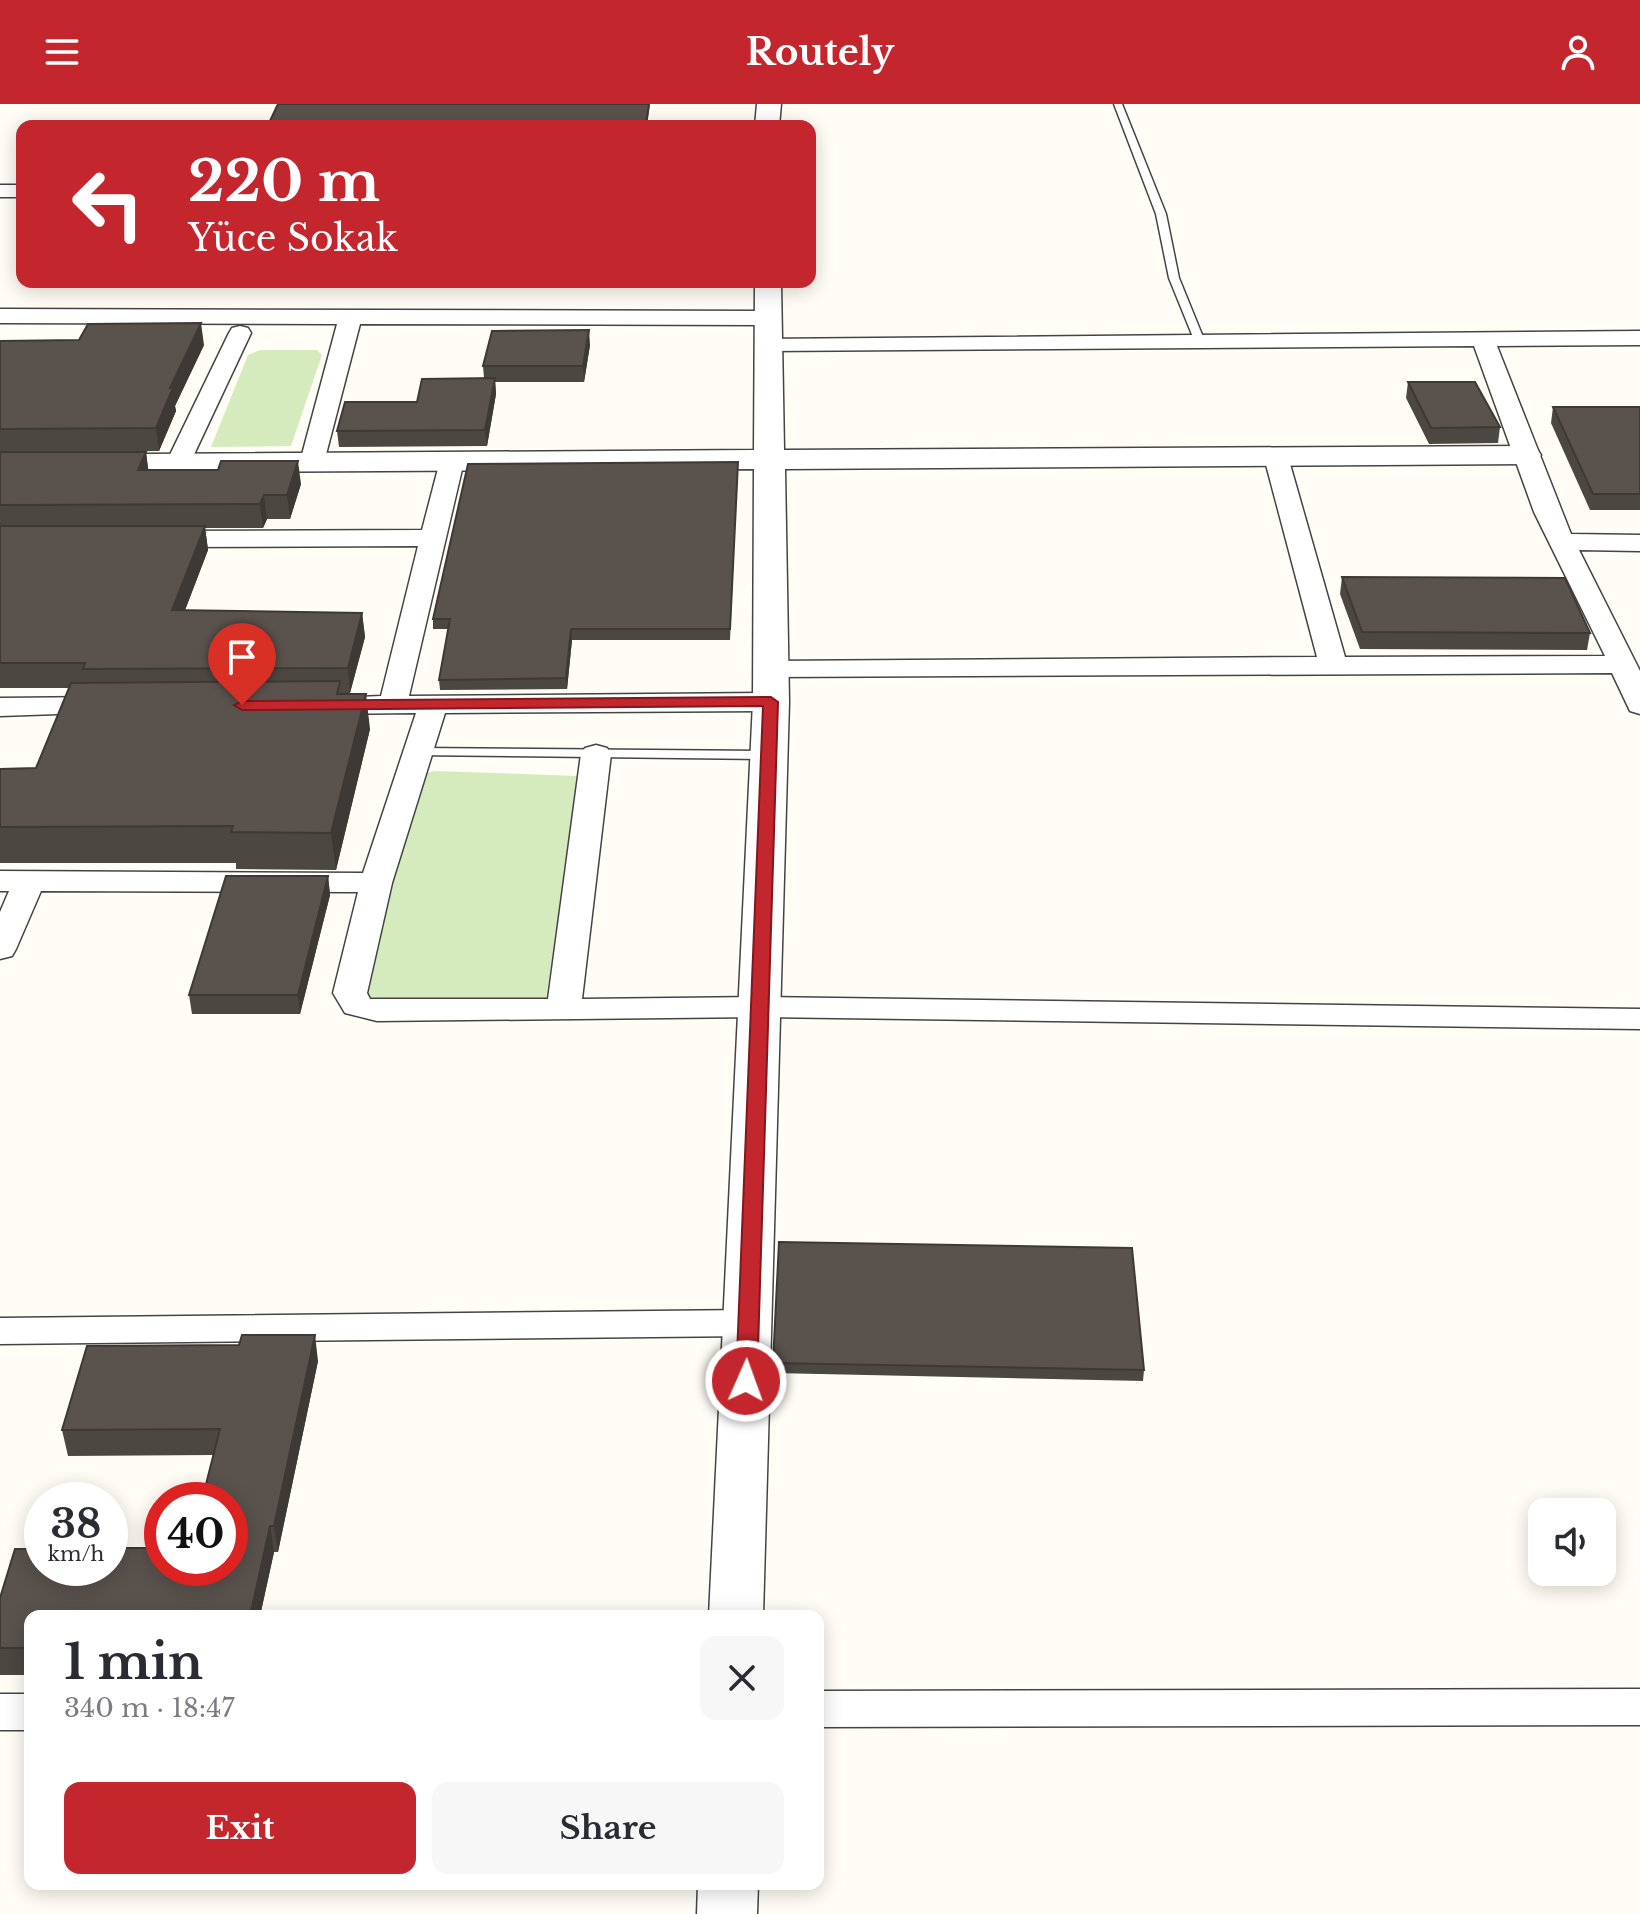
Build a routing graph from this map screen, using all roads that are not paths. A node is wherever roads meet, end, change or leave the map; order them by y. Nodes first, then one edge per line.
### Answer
1 (1118, 104) edge
2 (0, 316) edge
3 (768, 319) edge
4 (348, 326) junction
5 (0, 333) edge
6 (240, 333) junction
7 (1640, 338) edge
8 (1483, 340) junction
9 (1200, 342) junction
10 (1526, 455) junction
11 (1276, 457) junction
12 (767, 460) junction
13 (452, 461) junction
14 (312, 462) junction
15 (178, 463) junction
16 (0, 464) edge
17 (433, 538) junction
18 (139, 539) edge
19 (1562, 542) junction
20 (1640, 543) edge
21 (1623, 664) junction
22 (1333, 666) junction
23 (771, 686) junction
24 (393, 704) junction
25 (433, 704) junction
26 (299, 705) edge
27 (1640, 705) edge
28 (126, 706) edge
29 (0, 707) edge
30 (417, 752) junction
31 (596, 754) junction
32 (769, 755) junction
33 (15, 881) edge
34 (376, 883) junction
35 (0, 949) edge
36 (760, 1007) junction
37 (564, 1009) junction
38 (1640, 1019) edge
39 (749, 1323) junction
40 (0, 1331) edge
41 (736, 1610) edge
42 (1640, 1707) edge
43 (824, 1709) edge
44 (0, 1712) edge
45 (24, 1712) edge
46 (728, 1890) edge
47 (727, 1914) edge

1 - 9 lane
2 - 4 street
3 - 4 street
3 - 9 street
3 - 12 street
4 - 6 street
4 - 14 street
5 - 6 street
6 - 15 street
7 - 8 street
8 - 9 street
8 - 10 street
10 - 11 street
10 - 19 street
11 - 12 street
11 - 22 street
12 - 13 street
12 - 23 street
13 - 14 street
13 - 17 street
14 - 15 street
15 - 16 street
17 - 18 street
17 - 24 street
19 - 20 street
19 - 21 street
21 - 22 street
21 - 27 street
22 - 23 street
23 - 25 street
23 - 32 street
24 - 25 street
24 - 26 street
25 - 30 street
28 - 29 street
30 - 31 lane
30 - 34 street
31 - 32 lane
31 - 37 street
32 - 36 street
33 - 34 street
33 - 35 street
34 - 37 street
36 - 37 street
36 - 38 street
36 - 39 street
39 - 40 street
39 - 41 street
42 - 43 street
44 - 45 street
46 - 47 street

